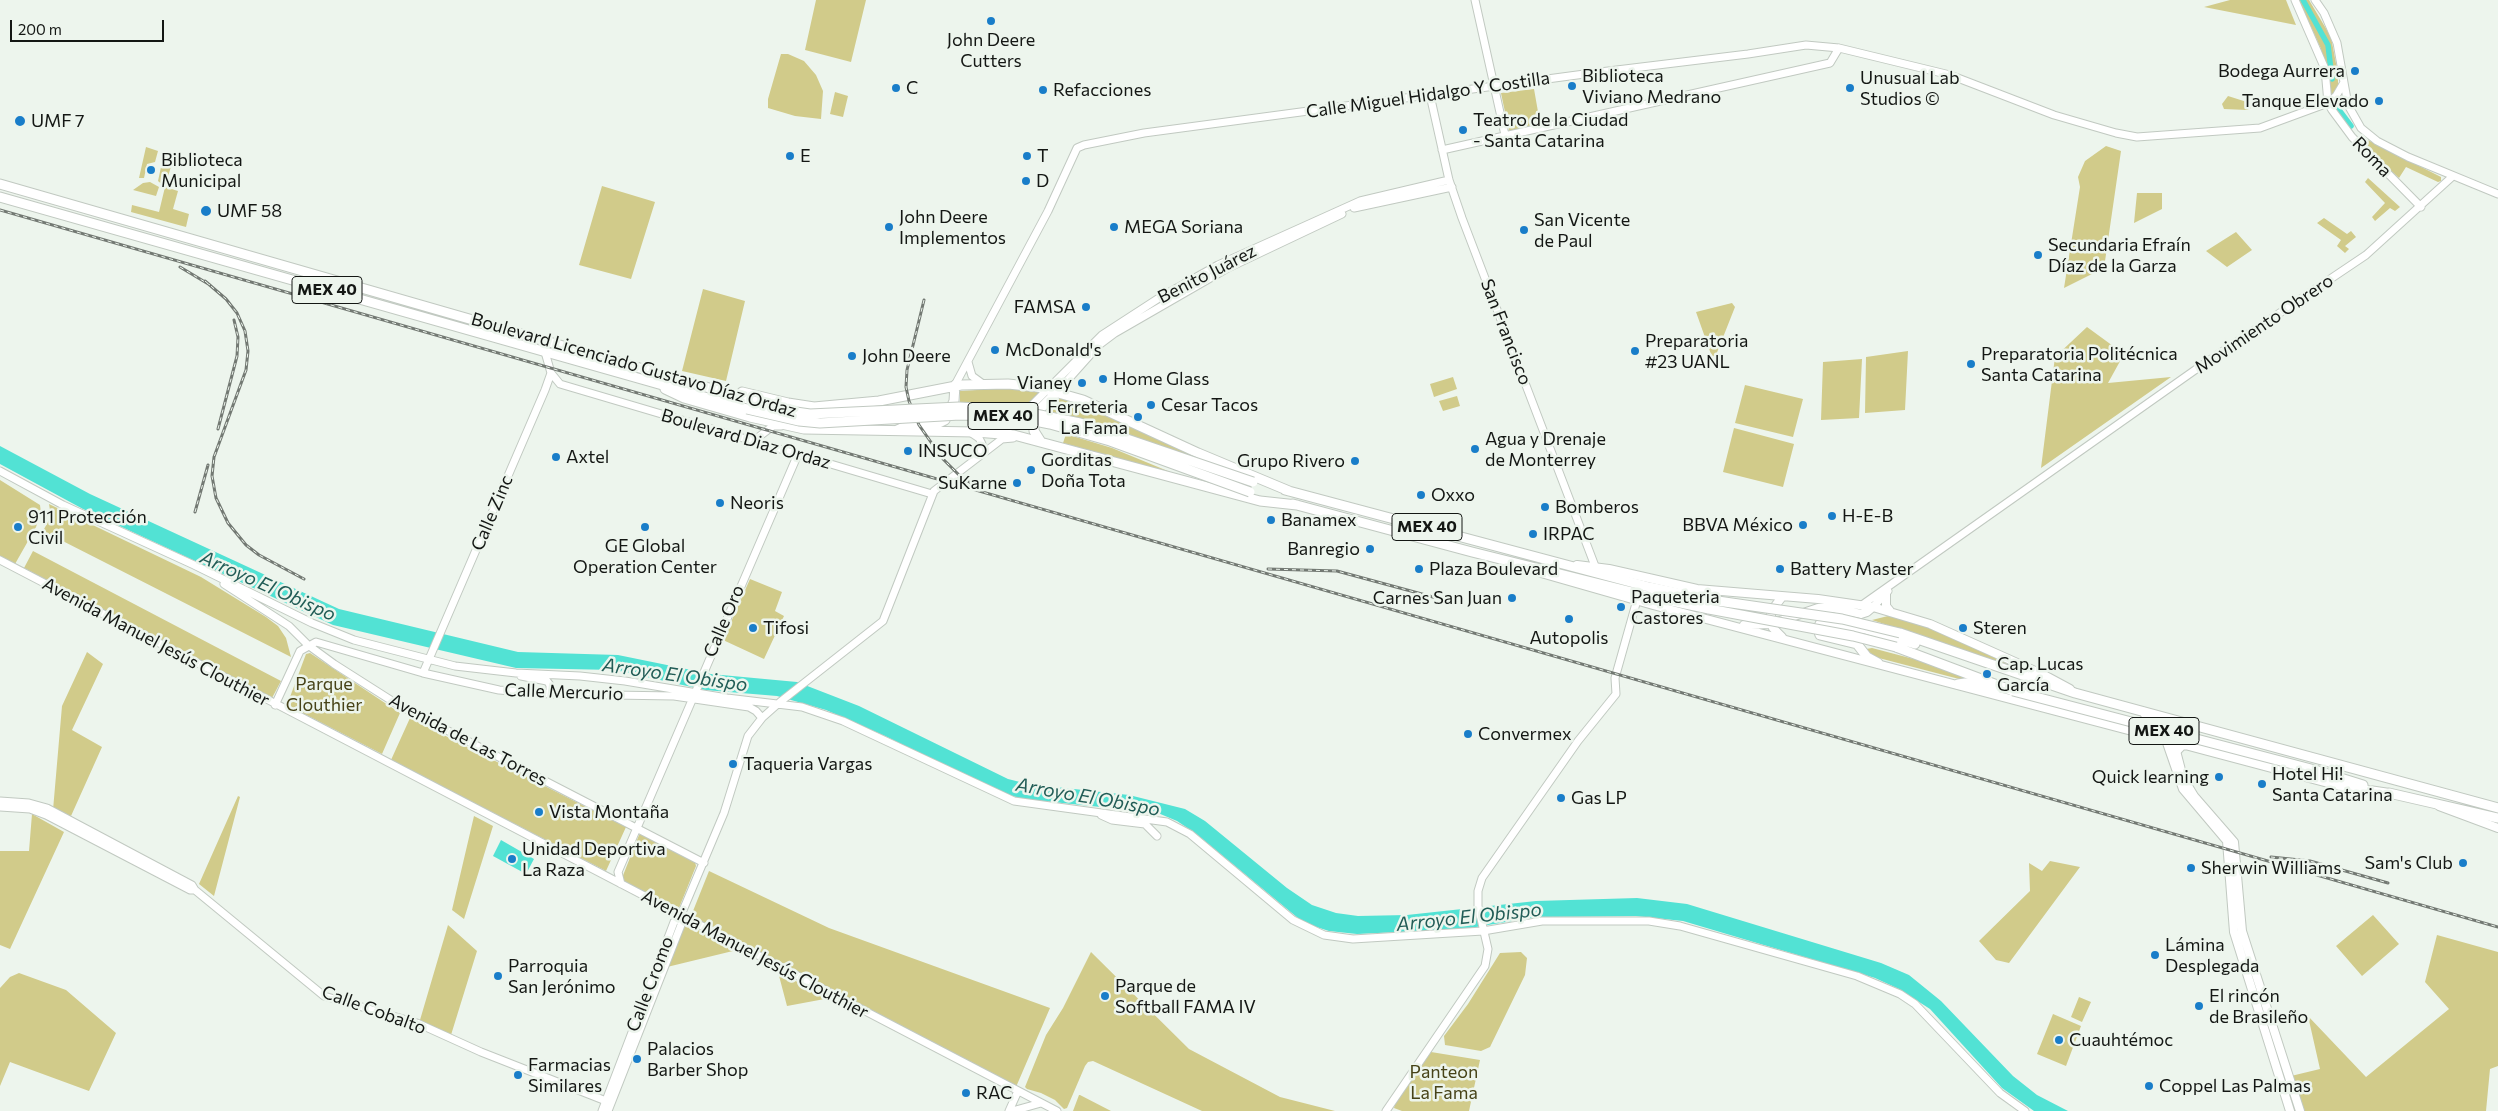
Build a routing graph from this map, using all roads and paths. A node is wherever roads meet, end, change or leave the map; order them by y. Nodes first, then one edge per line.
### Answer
1 (1475, 0) edge
2 (2294, 0) edge
3 (2315, 0) edge
4 (1839, 48) junction
5 (2343, 84) junction
6 (1495, 87) junction
7 (1430, 95) junction
8 (2328, 103) junction
9 (2350, 109) junction
10 (1505, 135) junction
11 (1442, 150) junction
12 (2453, 176) junction
13 (0, 184) edge
14 (1450, 184) junction
15 (2498, 194) edge
16 (0, 197) edge
17 (2421, 206) junction
18 (1128, 321) junction
19 (545, 352) junction
20 (970, 356) junction
21 (650, 372) junction
22 (551, 373) junction
23 (653, 383) junction
24 (560, 384) junction
25 (983, 384) junction
26 (955, 386) junction
27 (546, 390) junction
28 (1053, 391) junction
29 (879, 401) junction
30 (749, 405) junction
31 (781, 426) junction
32 (767, 432) junction
33 (888, 432) junction
34 (970, 432) junction
35 (1004, 433) junction
36 (752, 442) junction
37 (1041, 442) junction
38 (780, 450) junction
39 (1072, 450) junction
40 (798, 454) junction
41 (981, 454) junction
42 (0, 472) edge
43 (1289, 491) junction
44 (932, 494) junction
45 (1297, 505) junction
46 (0, 560) edge
47 (1521, 564) junction
48 (194, 565) junction
49 (1565, 565) junction
50 (1595, 566) junction
51 (1894, 583) junction
52 (1732, 593) junction
53 (1886, 593) junction
54 (1782, 597) junction
55 (1818, 599) junction
56 (1637, 600) junction
57 (1710, 605) junction
58 (1862, 605) junction
59 (1873, 607) junction
60 (1822, 608) junction
61 (1838, 609) junction
62 (1892, 612) junction
63 (1827, 620) junction
64 (1731, 624) junction
65 (1771, 624) junction
66 (1789, 640) junction
67 (308, 645) junction
68 (430, 658) junction
69 (1984, 662) junction
70 (1878, 663) junction
71 (455, 666) junction
72 (423, 673) junction
73 (516, 674) junction
74 (435, 675) junction
75 (1958, 684) junction
76 (2010, 690) junction
77 (675, 693) junction
78 (2075, 693) junction
79 (550, 694) junction
80 (694, 694) junction
81 (780, 702) junction
82 (274, 705) junction
83 (2144, 712) junction
84 (762, 718) junction
85 (2222, 733) junction
86 (2176, 746) junction
87 (2191, 746) junction
88 (2393, 794) junction
89 (0, 801) edge
90 (2431, 802) junction
91 (2498, 806) edge
92 (0, 807) edge
93 (1098, 813) junction
94 (2498, 818) edge
95 (2498, 828) edge
96 (637, 829) junction
97 (1157, 836) dead end
98 (704, 863) junction
99 (618, 872) junction
100 (603, 875) junction
101 (621, 884) junction
102 (195, 890) junction
103 (681, 915) junction
104 (2235, 915) junction
105 (1483, 930) junction
106 (2254, 974) junction
107 (2253, 997) junction
108 (2268, 1015) junction
109 (1018, 1091) junction
110 (606, 1101) junction
111 (1041, 1103) junction
112 (602, 1111) edge
113 (608, 1111) edge
114 (1010, 1111) edge
115 (1057, 1111) edge
116 (1386, 1111) edge
117 (2025, 1111) edge
118 (2290, 1111) edge
119 (2300, 1111) edge

1 - 6 street
2 - 8 street
3 - 5 street
4 - 6 street, Calle Miguel Hidalgo Y Costilla
4 - 8 street, Calle Miguel Hidalgo Y Costilla
4 - 10 street
5 - 8 street
5 - 9 street
6 - 7 street, Calle Miguel Hidalgo Y Costilla
6 - 10 street
7 - 11 street, San Francisco
7 - 20 street, Calle Miguel Hidalgo Y Costilla
8 - 9 street
8 - 17 street, Roma
9 - 12 street
10 - 11 street
11 - 14 street, San Francisco
12 - 15 street
12 - 17 street, Movimiento Obrero
13 - 21 main road, Boulevard Licenciado Gustavo Díaz Ordaz / MEX 40
14 - 18 street, Benito Juárez
14 - 18 street, Benito Juárez
14 - 50 street, San Francisco
16 - 19 main road, Boulevard Licenciado Gustavo Díaz Ordaz / MEX 40
17 - 51 street, Movimiento Obrero
18 - 28 street, Benito Juárez
19 - 22 street
19 - 23 main road, Boulevard Licenciado Gustavo Díaz Ordaz / MEX 40
20 - 25 street
20 - 26 street, Calle Miguel Hidalgo Y Costilla
21 - 29 main road
21 - 30 main road, Boulevard Licenciado Gustavo Díaz Ordaz / MEX 40
22 - 24 street
22 - 27 street, Calle Zinc
23 - 30 main road, Boulevard Licenciado Gustavo Díaz Ordaz / MEX 40
23 - 31 main road
24 - 27 street
24 - 36 street, Boulevard Diaz Ordaz
25 - 26 main road
25 - 28 main road
26 - 29 main road
26 - 33 main road
27 - 68 street, Calle Zinc
28 - 35 street, Benito Juárez
28 - 37 main road
28 - 43 main road
29 - 33 main road
30 - 43 main road, Boulevard Licenciado Gustavo Díaz Ordaz / MEX 40, bridge
30 - 45 main road, Boulevard Licenciado Gustavo Díaz Ordaz / MEX 40, bridge
31 - 32 street
31 - 33 main road
32 - 36 street
32 - 38 street
33 - 34 main road
34 - 35 main road
34 - 41 street
35 - 37 main road
35 - 41 street, Benito Juárez
36 - 38 street, Boulevard Diaz Ordaz
37 - 39 main road
38 - 40 street, Boulevard Diaz Ordaz
39 - 41 street
39 - 45 main road
40 - 44 street, Boulevard Diaz Ordaz
40 - 80 street, Calle Oro
41 - 44 street
42 - 48 street
43 - 49 main road, Boulevard Licenciado Gustavo Díaz Ordaz / MEX 40
44 - 81 street
45 - 47 main road, Boulevard Licenciado Gustavo Díaz Ordaz / MEX 40
46 - 82 street, Avenida Manuel Jesús Clouthier
47 - 56 main road, Boulevard Licenciado Gustavo Díaz Ordaz
47 - 57 main road, Boulevard Licenciado Gustavo Díaz Ordaz / MEX 40
48 - 67 street, Avenida de Las Torres
48 - 68 street
49 - 50 main road, Boulevard Licenciado Gustavo Díaz Ordaz
49 - 57 main road, Boulevard Licenciado Gustavo Díaz Ordaz / MEX 40
50 - 52 main road, Boulevard Licenciado Gustavo Díaz Ordaz
51 - 53 street, Movimiento Obrero
51 - 58 street, Movimiento Obrero
52 - 54 main road, Boulevard Licenciado Gustavo Díaz Ordaz
52 - 64 main road
53 - 59 street, Movimiento Obrero
53 - 62 main road
54 - 55 main road, Boulevard Licenciado Gustavo Díaz Ordaz
54 - 65 main road
55 - 58 main road, Boulevard Licenciado Gustavo Díaz Ordaz
55 - 60 main road
56 - 64 main road, Boulevard Licenciado Gustavo Díaz Ordaz
56 - 105 street
57 - 69 main road, Boulevard Licenciado Gustavo Díaz Ordaz / MEX 40, bridge
57 - 76 main road, Boulevard Licenciado Gustavo Díaz Ordaz / MEX 40, bridge
58 - 59 main road, Boulevard Licenciado Gustavo Díaz Ordaz
59 - 61 main road
59 - 62 main road, Boulevard Licenciado Gustavo Díaz Ordaz
60 - 61 main road
60 - 63 main road
60 - 65 main road
61 - 63 main road
62 - 78 main road, Boulevard Licenciado Gustavo Díaz Ordaz
63 - 69 main road
63 - 70 main road
64 - 65 main road
64 - 66 main road, Boulevard Licenciado Gustavo Díaz Ordaz
65 - 66 main road
66 - 70 main road, Boulevard Licenciado Gustavo Díaz Ordaz
67 - 72 street, Calle Mercurio
67 - 82 street
67 - 96 street, Avenida de Las Torres
68 - 71 street
68 - 72 street, Calle Zinc
69 - 78 main road, Boulevard Licenciado Gustavo Díaz Ordaz / MEX 40
70 - 75 main road, Boulevard Licenciado Gustavo Díaz Ordaz
71 - 73 street
71 - 74 street
72 - 74 street, Calle Mercurio
73 - 77 street
73 - 79 street
74 - 79 street, Calle Mercurio
75 - 76 main road
75 - 104 main road, Boulevard Licenciado Gustavo Díaz Ordaz
76 - 88 main road, Boulevard Licenciado Gustavo Díaz Ordaz / MEX 40, bridge
77 - 79 street, Calle Mercurio
77 - 80 street, Calle Mercurio
78 - 83 main road, Boulevard Licenciado Gustavo Díaz Ordaz / MEX 40
80 - 81 street
80 - 84 street, Calle Mercurio
80 - 96 street, Calle Oro
81 - 84 street
81 - 93 street
82 - 100 street, Avenida Manuel Jesús Clouthier
83 - 85 main road, Boulevard Licenciado Gustavo Díaz Ordaz / MEX 40
83 - 86 main road, Boulevard Licenciado Gustavo Díaz Ordaz
84 - 98 street
85 - 87 main road
85 - 91 main road, Boulevard Licenciado Gustavo Díaz Ordaz / MEX 40
86 - 87 main road
86 - 104 main road
87 - 88 main road
88 - 90 main road, Boulevard Licenciado Gustavo Díaz Ordaz / MEX 40
89 - 102 street, Calle Cobalto
90 - 94 main road, MEX 40
90 - 95 main road, MEX 40
92 - 102 street
93 - 97 street
93 - 105 street
96 - 98 street, Avenida de Las Torres
96 - 99 street, Calle Oro
98 - 103 street
99 - 100 street
99 - 101 street
100 - 101 street, Avenida Manuel Jesús Clouthier
101 - 103 street, Avenida Manuel Jesús Clouthier
102 - 110 street, Calle Cobalto
103 - 109 street, Avenida Manuel Jesús Clouthier
103 - 110 street, Calle Cromo
103 - 113 street, Calle Cromo
104 - 106 main road
104 - 107 main road
105 - 116 street
105 - 117 street
106 - 107 main road
106 - 108 main road
107 - 108 main road
107 - 118 main road
108 - 119 main road
109 - 111 street, Avenida Manuel Jesús Clouthier
109 - 114 street
110 - 112 street, Calle Cromo
111 - 114 street
111 - 115 street, Avenida Manuel Jesús Clouthier

